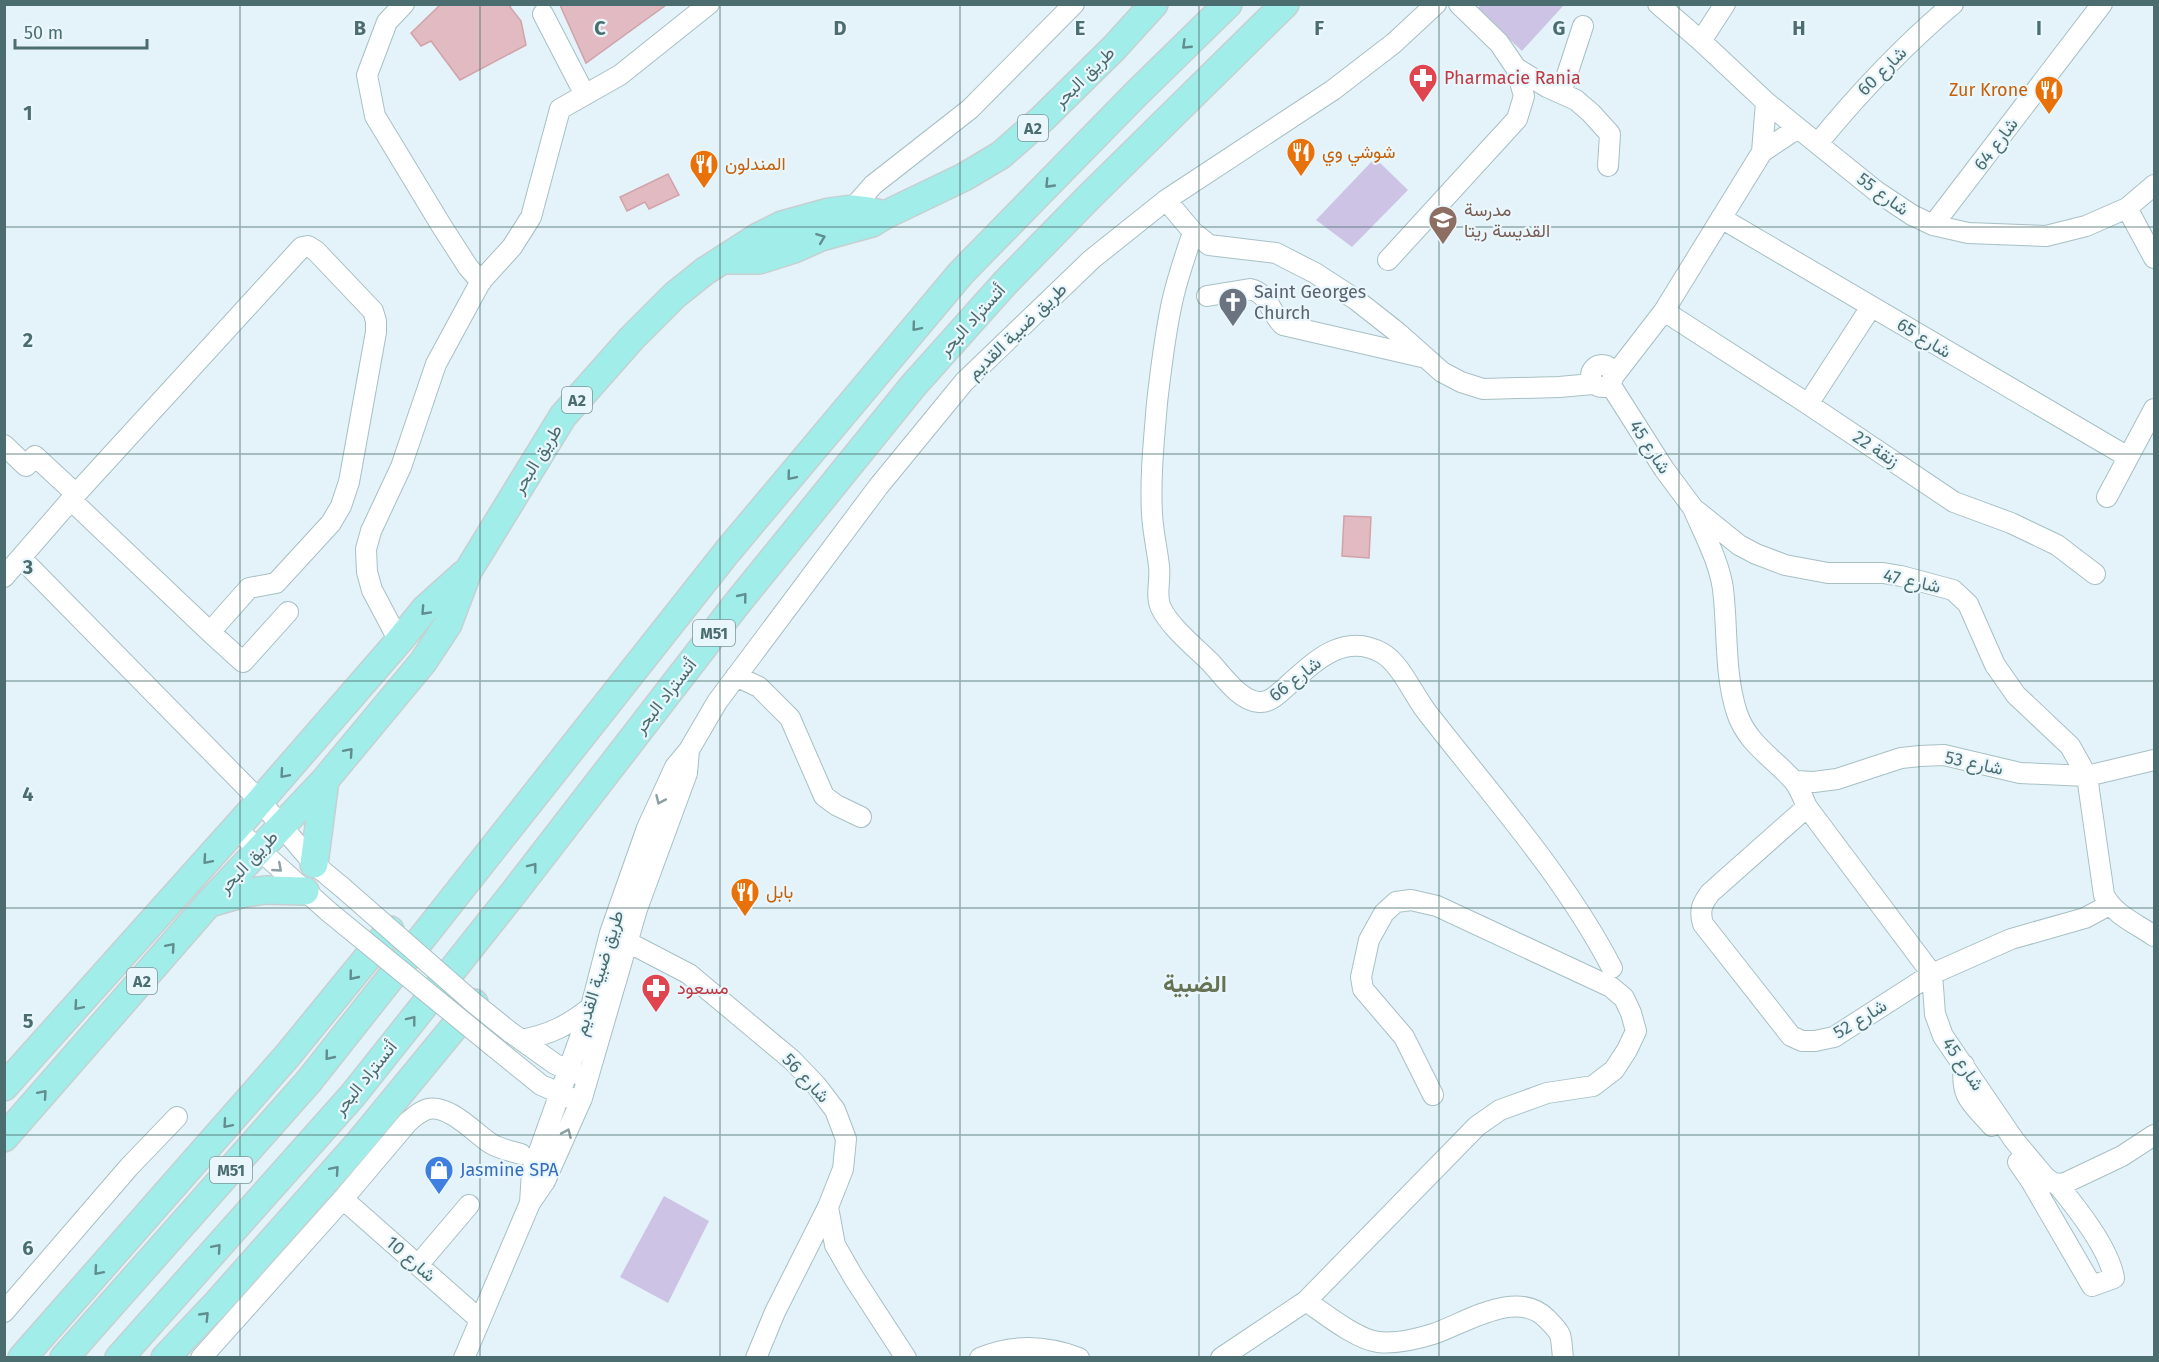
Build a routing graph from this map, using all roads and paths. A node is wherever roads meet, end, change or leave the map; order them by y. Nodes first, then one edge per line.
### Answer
1 (404, 4) edge
2 (709, 4) edge
3 (1074, 4) edge
4 (1154, 4) edge
5 (1228, 4) edge
6 (1285, 4) edge
7 (1436, 4) edge
8 (1459, 4) edge
9 (1658, 4) edge
10 (1725, 4) edge
11 (1953, 4) edge
12 (2102, 4) edge
13 (543, 14) dead end
14 (1583, 26) dead end
15 (1701, 41) junction
16 (1516, 68) junction
17 (1561, 93) junction
18 (585, 95) junction
19 (1766, 102) junction
20 (1798, 128) junction
21 (1818, 143) junction
22 (1762, 152) junction
23 (1608, 166) dead end
24 (2154, 185) edge
25 (1166, 200) junction
26 (2127, 208) junction
27 (1721, 218) junction
28 (851, 219) junction
29 (782, 225) junction
30 (1933, 225) junction
31 (1193, 232) junction
32 (794, 249) junction
33 (2154, 258) edge
34 (724, 260) junction
35 (1388, 260) dead end
36 (481, 282) junction
37 (1207, 296) dead end
38 (1871, 307) junction
39 (1664, 311) junction
40 (1427, 359) junction
41 (1602, 376) junction
42 (1808, 404) junction
43 (2154, 409) edge
44 (4, 445) edge
45 (2128, 457) junction
46 (73, 497) junction
47 (2107, 497) dead end
48 (1693, 507) junction
49 (21, 558) junction
50 (468, 571) junction
51 (2095, 574) dead end
52 (4, 577) edge
53 (288, 612) dead end
54 (210, 632) junction
55 (399, 641) junction
56 (423, 662) junction
57 (736, 676) junction
58 (2154, 760) edge
59 (2087, 776) junction
60 (325, 780) junction
61 (1795, 781) junction
62 (260, 801) junction
63 (1807, 807) junction
64 (861, 817) dead end
65 (282, 826) junction
66 (235, 828) junction
67 (259, 851) junction
68 (314, 864) junction
69 (305, 891) junction
70 (209, 903) junction
71 (2109, 905) junction
72 (2154, 936) edge
73 (619, 937) junction
74 (382, 940) junction
75 (1612, 968) dead end
76 (1932, 974) junction
77 (591, 1006) junction
78 (466, 1011) junction
79 (516, 1036) junction
80 (1964, 1065) junction
81 (568, 1069) junction
82 (588, 1079) junction
83 (4, 1088) edge
84 (559, 1093) junction
85 (1433, 1095) dead end
86 (581, 1101) junction
87 (177, 1117) dead end
88 (2154, 1135) edge
89 (4, 1138) edge
90 (521, 1154) dead end
91 (2057, 1184) junction
92 (343, 1199) junction
93 (530, 1203) junction
94 (469, 1206) dead end
95 (828, 1207) junction
96 (418, 1265) junction
97 (1306, 1301) junction
98 (4, 1312) edge
99 (479, 1319) junction
100 (25, 1355) edge
101 (64, 1358) edge
102 (119, 1358) edge
103 (165, 1358) edge
104 (201, 1358) edge
105 (464, 1358) edge
106 (756, 1358) edge
107 (906, 1358) edge
108 (980, 1358) edge
109 (1079, 1358) edge
110 (1221, 1358) edge
111 (1563, 1358) edge

1 - 36 street
2 - 18 street
3 - 28 street
4 - 28 highway, طريق البحر / A2
5 -> 101 highway, أتستراد البحر / M51
102 -> 6 highway, أتستراد البحر / M51
7 - 25 street, طريق ضبية القديم
8 - 16 street
9 - 15 street, شارع 55
10 - 15 street
11 - 21 street, شارع 60
12 - 30 street, شارع 64
13 - 18 street
14 - 17 street
15 - 19 street, شارع 55
16 - 17 street
16 - 35 street
17 - 23 street
18 - 36 street
19 - 20 street, شارع 55
19 - 22 street
20 - 21 street, شارع 55
20 - 22 street
21 - 30 street, شارع 55
22 - 27 street
24 - 26 street, شارع 55
25 - 31 street
25 - 57 street, طريق ضبية القديم
26 - 30 street, شارع 55
26 - 33 street
27 - 38 street, شارع 65
27 - 39 street
28 - 29 highway, A2
32 -> 28 highway, A2
29 - 32 highway
29 - 34 highway, A2
31 - 40 street
31 - 75 street, شارع 66
32 - 34 highway, A2
34 - 50 highway, طريق البحر / A2
36 - 55 street
37 - 40 street
38 - 42 street
38 - 45 street, شارع 65
39 - 41 street
39 - 42 street, زنقة 22
40 - 41 street
41 - 48 street, شارع 45
42 - 51 street, زنقة 22
43 - 45 street
44 - 46 street
45 - 47 street
46 - 49 street
46 - 54 street
46 - 54 street
48 - 59 street, شارع 47
48 - 61 street
49 - 52 street
49 - 62 street
50 -> 55 highway, طريق البحر / A2
50 - 56 highway, طريق البحر / A2
53 - 54 street
55 - 56 highway
55 -> 62 highway, طريق البحر / A2
60 -> 56 highway, طريق البحر / A2
57 - 64 street
57 - 73 street, طريق ضبية القديم
58 - 59 street, شارع 53
59 - 61 street, شارع 53
59 - 71 street
60 - 65 highway, طريق البحر / A2
60 - 68 highway
61 - 63 street
62 - 65 street
62 - 66 highway, طريق البحر / A2
63 - 76 street
63 - 76 street, شارع 52
65 - 67 highway, طريق البحر / A2
65 - 68 street
66 - 67 street
66 -> 83 highway, طريق البحر / A2
67 -> 69 street
67 - 70 highway, طريق البحر / A2
68 - 74 street, bridge
69 - 70 highway
69 - 74 street, bridge
89 -> 70 highway, طريق البحر / A2
71 - 72 street
71 - 76 street, شارع 52
73 - 77 street, طريق ضبية القديم
73 - 82 street, طريق ضبية القديم
73 - 95 street, شارع 56
74 - 78 street, bridge
74 -> 100 highway
76 - 80 street, شارع 45
77 - 79 street
77 - 81 street, طريق ضبية القديم
78 - 79 street, bridge
78 - 84 street, bridge
103 -> 78 highway
79 - 81 street
80 - 91 street, شارع 45
80 - 91 street, شارع 45
81 - 82 street
81 - 84 street, طريق ضبية القديم
82 - 86 street, طريق ضبية القديم
84 - 86 street
84 - 93 street, طريق ضبية القديم
85 - 97 street
93 -> 86 street, طريق ضبية القديم
87 - 98 street
88 - 91 street
90 - 92 street
92 - 96 street, شارع 10
92 - 104 street
93 - 99 street, طريق ضبية القديم
94 - 96 street
95 - 106 street, شارع 56
95 - 107 street
96 - 99 street, شارع 10
97 - 110 street
97 - 111 street
99 - 105 street, طريق ضبية القديم
108 - 109 street

